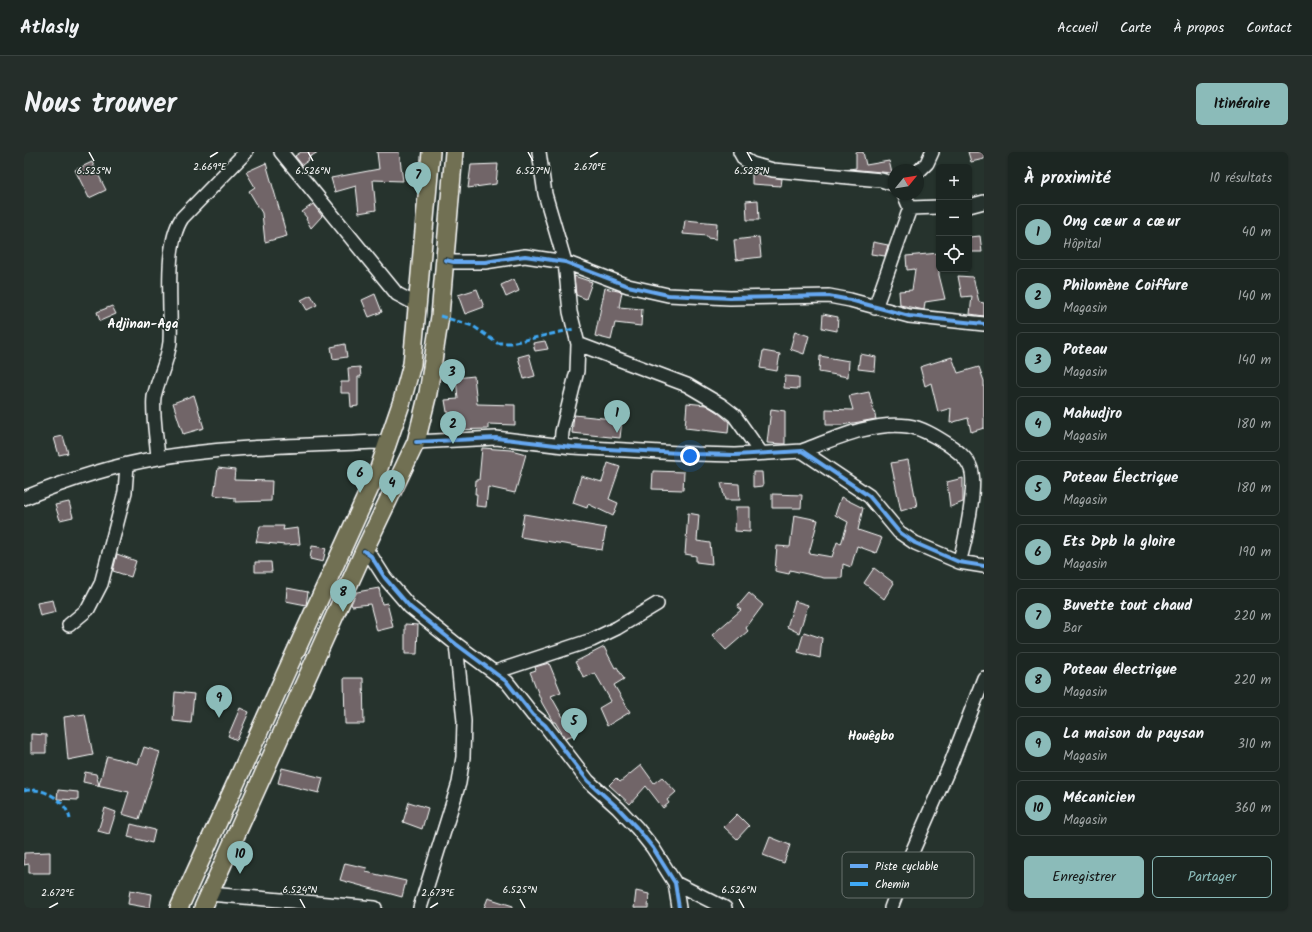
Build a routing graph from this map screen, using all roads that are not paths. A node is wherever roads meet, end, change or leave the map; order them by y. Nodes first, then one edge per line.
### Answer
1 (246, 152) edge
2 (281, 152) edge
3 (431, 152) edge
4 (454, 152) edge
5 (539, 152) edge
6 (740, 152) edge
7 (932, 152) edge
8 (924, 166) edge
9 (888, 182) edge
10 (907, 200) edge
11 (984, 202) edge
12 (972, 205) edge
13 (936, 207) edge
14 (910, 208) junction
15 (445, 260) junction
16 (565, 262) junction
17 (416, 304) junction
18 (875, 308) junction
19 (984, 324) edge
20 (578, 344) junction
21 (416, 442) junction
22 (388, 443) junction
23 (561, 445) junction
24 (802, 451) junction
25 (761, 453) junction
26 (158, 458) junction
27 (126, 465) junction
28 (24, 498) edge
29 (364, 551) junction
30 (960, 562) junction
31 (984, 566) edge
32 (657, 604) dead end
33 (69, 625) dead end
34 (456, 644) junction
35 (495, 672) junction
36 (983, 683) edge
37 (912, 852) edge
38 (675, 883) junction
39 (895, 898) edge
40 (206, 901) edge
41 (179, 908) edge
42 (375, 908) edge
43 (420, 908) edge
44 (679, 908) edge
45 (725, 908) edge
46 (891, 908) edge

1 - 26 street
2 - 17 street
3 - 17 main road
4 - 15 main road
5 - 16 street
6 - 9 street
7 - 8 street
10 - 14 street
11 - 12 street
13 - 14 street
14 - 18 street
15 - 16 street
15 - 21 main road
16 - 18 street
16 - 20 street
17 - 22 main road
18 - 19 street
20 - 23 street
20 - 25 street
21 - 23 street
21 - 29 main road
22 - 26 street
22 - 41 main road
23 - 25 street
24 - 25 street
24 - 30 street
24 - 30 street
26 - 27 street
27 - 28 street
27 - 33 street
29 - 34 street
29 - 40 main road
30 - 31 street
32 - 35 street
34 - 35 street
34 - 43 street
35 - 38 street
36 - 37 street
38 - 44 street
38 - 45 street
39 - 46 street
40 - 42 street

